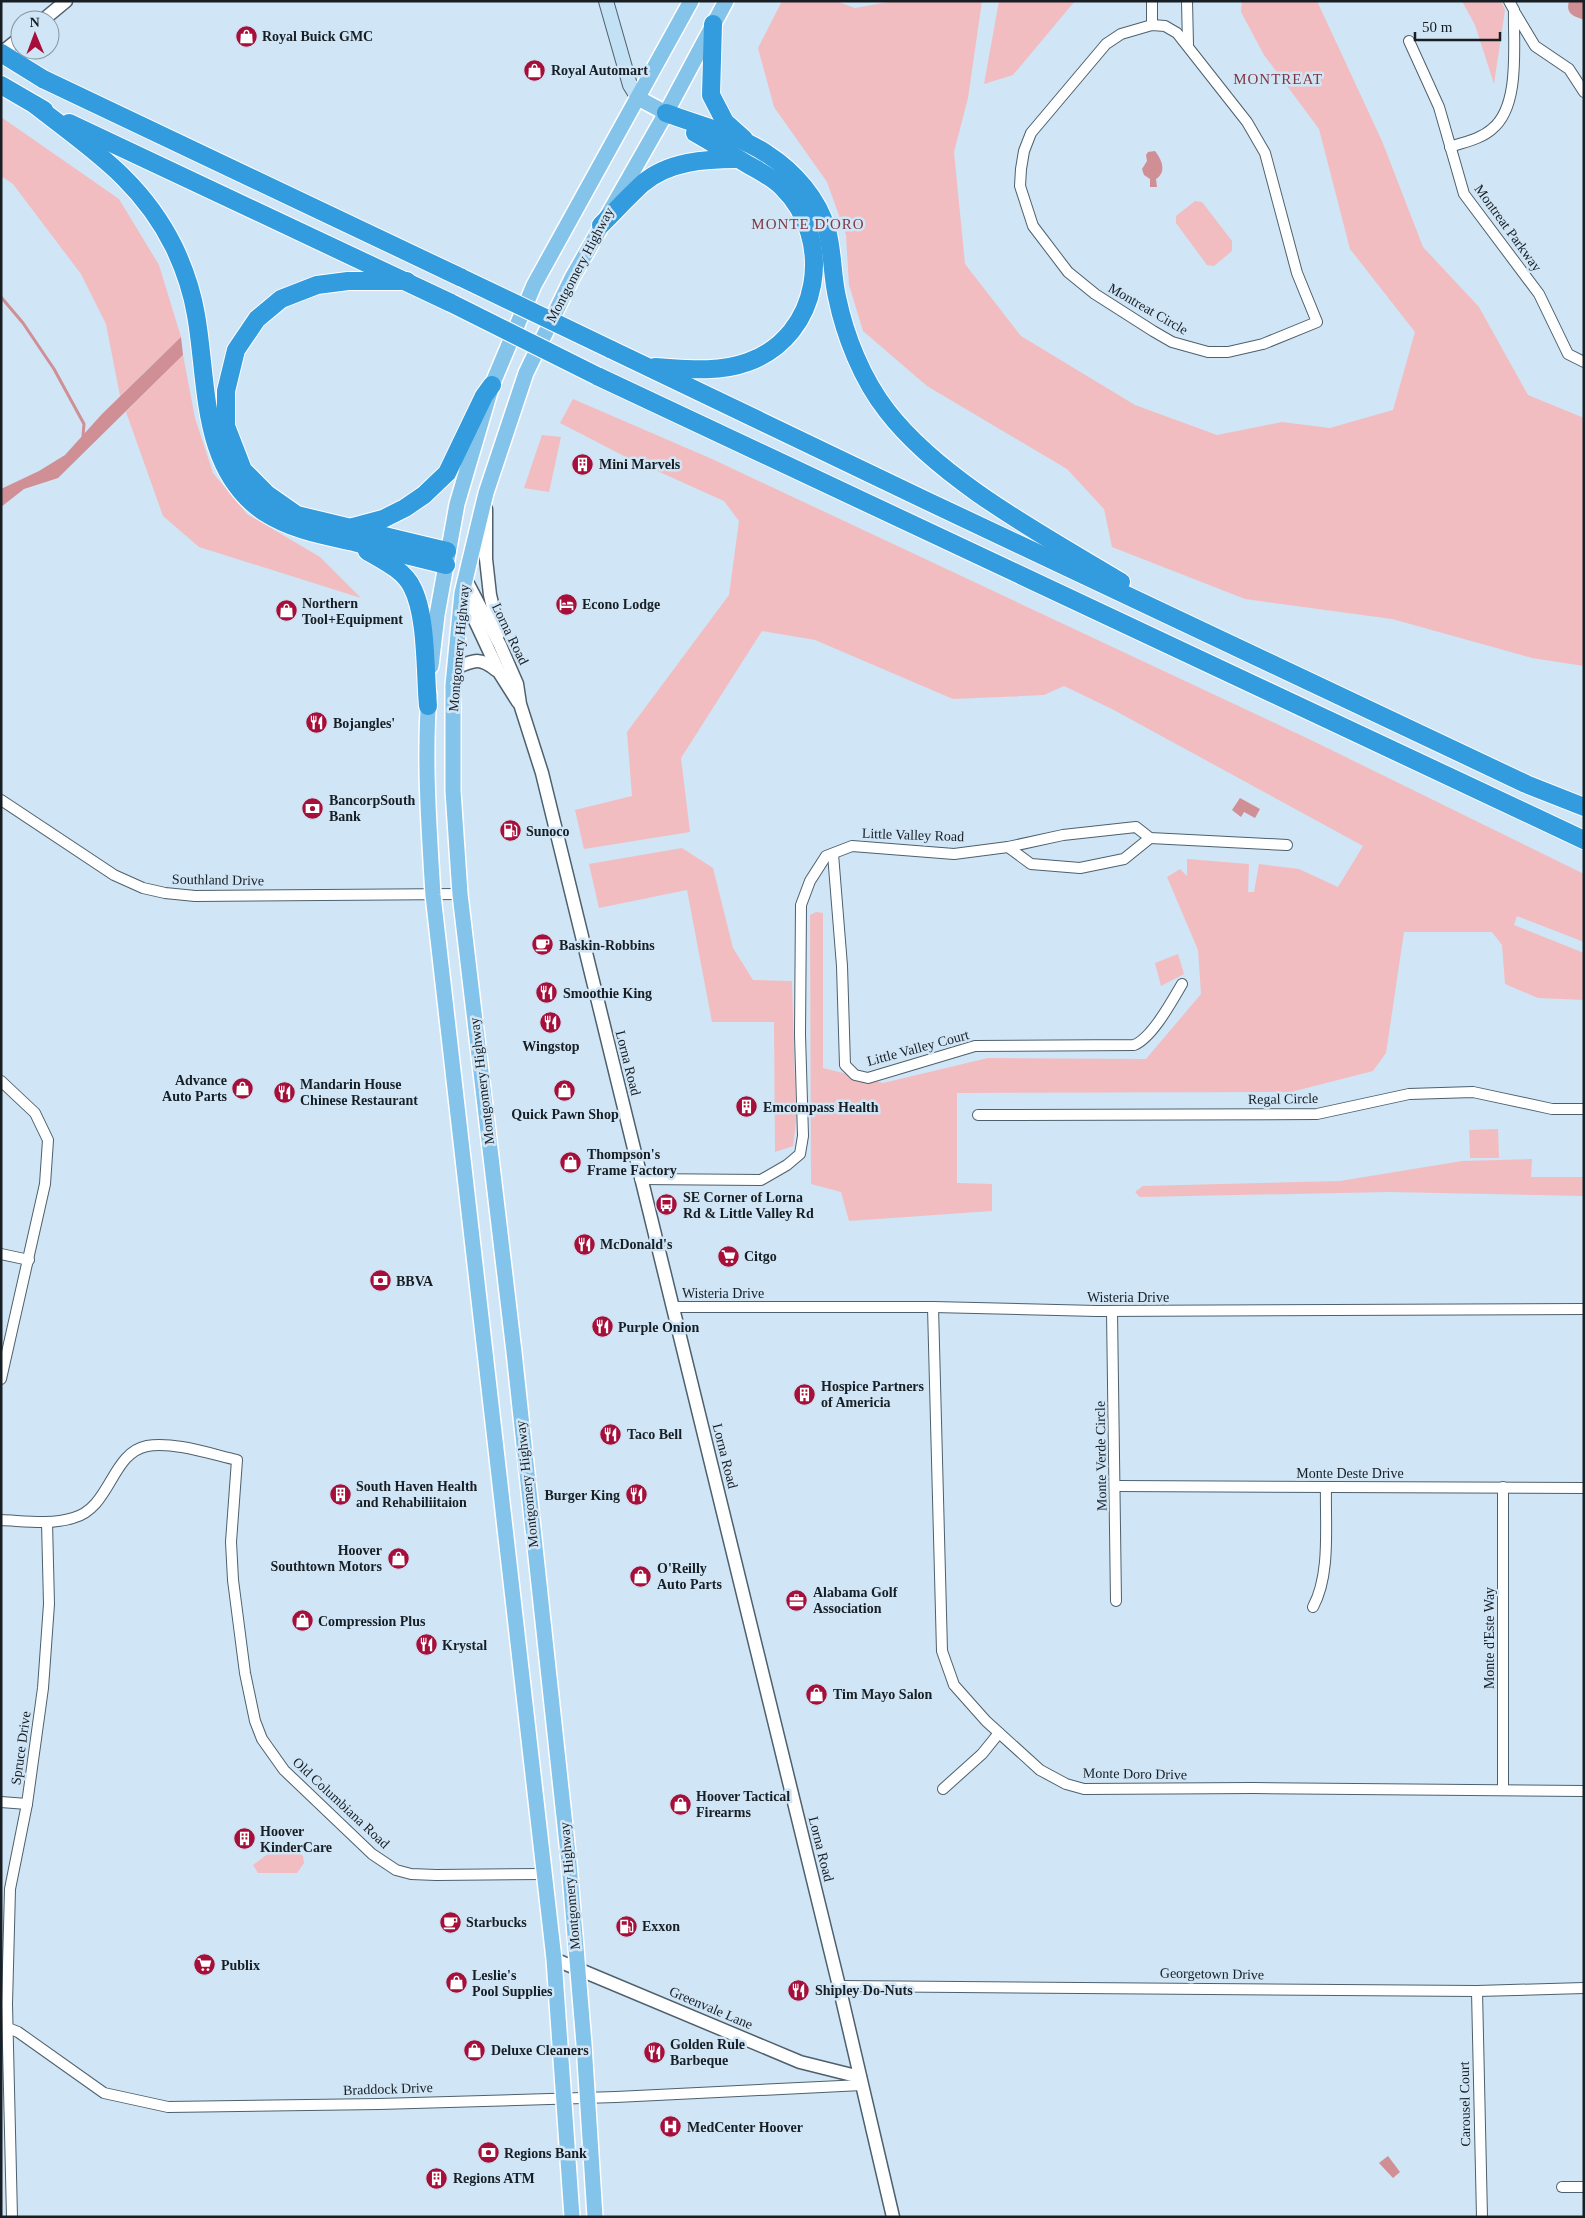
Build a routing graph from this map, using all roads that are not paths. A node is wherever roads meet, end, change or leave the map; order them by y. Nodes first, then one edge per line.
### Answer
1 (606, 1) edge
2 (691, 1) edge
3 (726, 1) edge
4 (1152, 1) edge
5 (1187, 1) edge
6 (1511, 6) edge
7 (713, 24) junction
8 (1152, 25) junction
9 (1409, 42) dead end
10 (1188, 45) junction
11 (1, 53) edge
12 (1, 85) edge
13 (1584, 92) edge
14 (638, 98) junction
15 (30, 103) junction
16 (666, 113) junction
17 (748, 143) junction
18 (1450, 147) junction
19 (739, 159) junction
20 (601, 225) junction
21 (407, 281) junction
22 (1584, 362) edge
23 (644, 366) junction
24 (492, 385) junction
25 (486, 493) junction
26 (351, 534) junction
27 (446, 558) junction
28 (464, 586) junction
29 (1200, 630) junction
30 (500, 645) junction
31 (456, 668) junction
32 (499, 672) junction
33 (520, 704) junction
34 (428, 706) junction
35 (1, 800) edge
36 (1584, 807) edge
37 (1150, 838) junction
38 (1584, 840) edge
39 (1287, 846) dead end
40 (1008, 847) junction
41 (833, 854) junction
42 (460, 894) junction
43 (433, 895) junction
44 (1182, 984) dead end
45 (1, 1081) edge
46 (1584, 1109) edge
47 (978, 1115) dead end
48 (640, 1179) junction
49 (1, 1254) edge
50 (29, 1260) junction
51 (672, 1306) junction
52 (933, 1307) junction
53 (1584, 1309) edge
54 (1112, 1310) junction
55 (1, 1379) edge
56 (1116, 1486) junction
57 (1326, 1487) junction
58 (1503, 1487) junction
59 (1584, 1488) edge
60 (1, 1520) edge
61 (47, 1522) junction
62 (1116, 1601) dead end
63 (1313, 1607) dead end
64 (999, 1733) junction
65 (942, 1789) dead end
66 (1503, 1790) junction
67 (1584, 1790) edge
68 (1, 1802) edge
69 (27, 1804) junction
70 (544, 1874) junction
71 (554, 1959) junction
72 (578, 1970) junction
73 (839, 1986) junction
74 (1584, 1988) edge
75 (1477, 1991) junction
76 (4, 2003) edge
77 (8, 2028) junction
78 (861, 2081) junction
79 (563, 2097) junction
80 (588, 2097) junction
81 (1562, 2187) dead end
82 (1584, 2187) edge
83 (12, 2217) edge
84 (572, 2217) edge
85 (596, 2217) edge
86 (893, 2217) edge
87 (1482, 2217) edge

1 - 14 main road
2 - 14 main road, Montgomery Highway
3 - 7 main road, Montgomery Highway
4 - 8 street
5 - 10 street
6 - 13 street
6 - 18 street
7 - 16 main road, Montgomery Highway
7 - 17 highway
8 - 10 street, Montreat Circle
8 - 10 street, Montreat Circle
9 - 18 street, Montreat Parkway
11 - 23 highway, bridge
12 - 15 highway
14 - 16 main road
14 - 24 main road, Montgomery Highway
15 - 21 highway
15 - 26 highway
16 - 17 highway
16 - 19 highway
16 - 20 main road, Montgomery Highway
17 - 29 highway
18 - 22 street, Montreat Parkway
19 - 20 highway
19 - 23 highway
20 - 25 main road, Montgomery Highway
21 - 26 highway
21 - 38 highway, bridge
23 - 29 highway
24 - 26 highway
24 - 27 main road, Montgomery Highway
25 - 28 main road, Montgomery Highway
25 - 30 street
26 - 27 highway
26 - 34 highway
27 - 28 main road
27 - 34 main road, Montgomery Highway
28 - 30 street, Lorna Road
28 - 31 main road, Montgomery Highway
28 - 32 street, Lorna Road
29 - 36 highway
30 - 33 street, Lorna Road
31 - 32 street
31 - 42 main road, Montgomery Highway
32 - 33 street, Lorna Road
33 - 48 street, Lorna Road
34 - 43 main road, Montgomery Highway
35 - 43 street, Southland Drive
37 - 39 street, Little Valley Road
37 - 40 street, Little Valley Road
37 - 40 street
40 - 41 street, Little Valley Road
41 - 44 street, Little Valley Court
41 - 48 street, Little Valley Road
42 - 43 street, Southland Drive
42 - 72 main road, Montgomery Highway
43 - 70 main road, Montgomery Highway
45 - 50 street
46 - 47 street, Regal Circle
48 - 51 street, Lorna Road
49 - 50 street
50 - 55 street
51 - 52 street, Wisteria Drive
51 - 73 street, Lorna Road
52 - 54 street, Wisteria Drive
52 - 64 street, Monte Doro Drive
53 - 54 street, Wisteria Drive
54 - 56 street, Monte Verde Circle
56 - 57 street, Monte Deste Drive
56 - 62 street, Monte Verde Circle
57 - 58 street, Monte Deste Drive
57 - 63 street
58 - 59 street, Monte Deste Drive
58 - 66 street, Monte d'Este Way
60 - 61 street
61 - 69 street, Spruce Drive
61 - 70 street, Old Columbiana Road
64 - 65 street
64 - 66 street, Monte Doro Drive
66 - 67 street, Monte Doro Drive
68 - 69 street
69 - 76 street, Spruce Drive
70 - 71 main road, Montgomery Highway
71 - 72 street, Greenvale Lane
71 - 79 main road, Montgomery Highway
72 - 78 street, Greenvale Lane
72 - 80 main road, Montgomery Highway
73 - 75 street, Georgetown Drive
73 - 78 street, Lorna Road
74 - 75 street, Georgetown Drive
75 - 87 street, Carousel Court
76 - 77 street, Spruce Drive
77 - 79 street, Braddock Drive
77 - 83 street, Spruce Drive
78 - 80 street, Braddock Drive
78 - 86 street, Lorna Road
79 - 80 street, Braddock Drive
79 - 84 main road, Montgomery Highway
80 - 85 main road, Montgomery Highway
81 - 82 street

